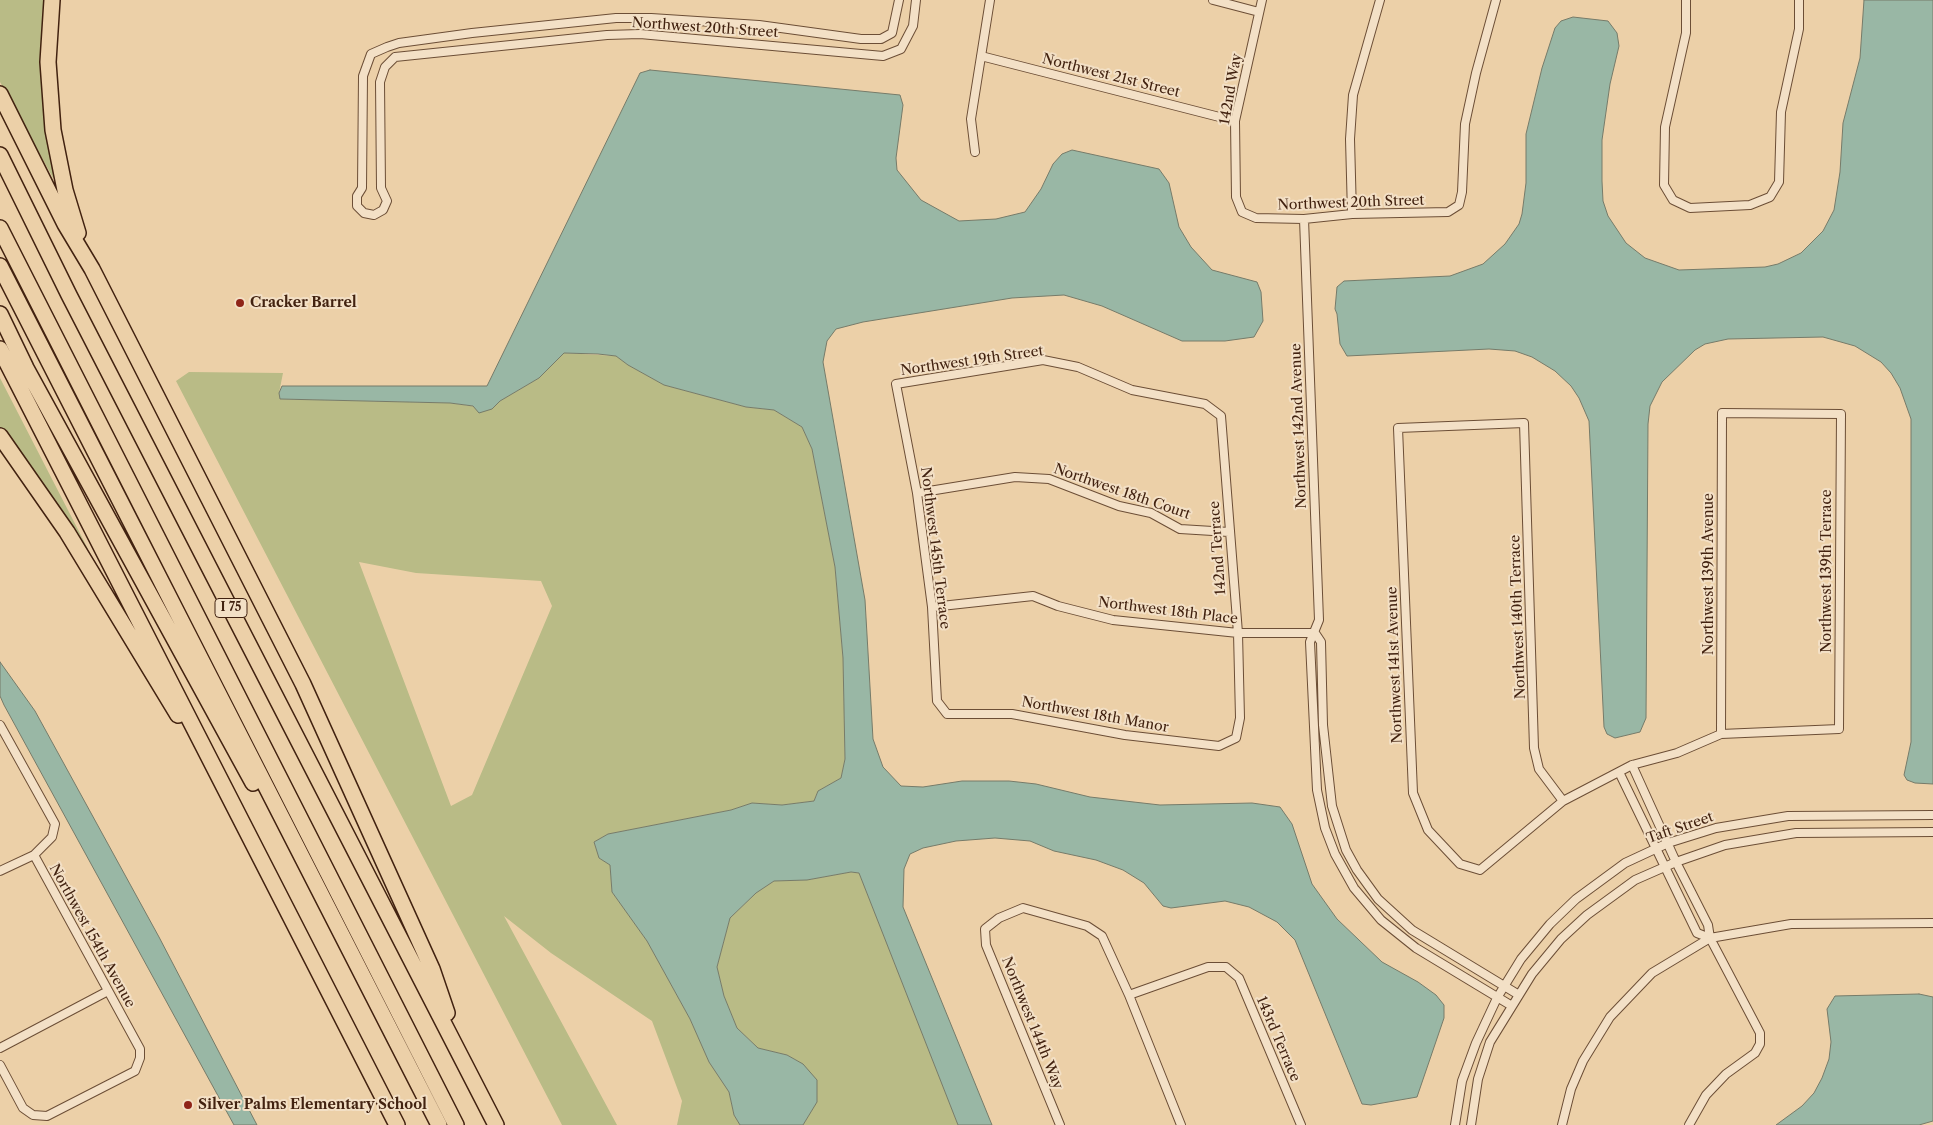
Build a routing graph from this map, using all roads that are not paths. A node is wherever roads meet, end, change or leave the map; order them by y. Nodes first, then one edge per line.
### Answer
1 (52, 0) edge
2 (898, 0) edge
3 (916, 0) edge
4 (990, 0) edge
5 (1213, 0) edge
6 (1262, 0) edge
7 (1380, 0) edge
8 (1496, 0) edge
9 (1686, 0) edge
10 (1800, 0) edge
11 (1259, 12) junction
12 (981, 56) junction
13 (0, 94) edge
14 (1235, 121) junction
15 (975, 152) dead end
16 (0, 155) edge
17 (1242, 212) joint
18 (1352, 214) junction
19 (1304, 219) junction
20 (0, 228) edge
21 (0, 266) edge
22 (92, 269) junction
23 (0, 314) edge
24 (0, 350) edge
25 (896, 384) joint
26 (1841, 414) joint
27 (1222, 416) joint
28 (1524, 423) joint
29 (0, 436) edge
30 (918, 493) junction
31 (1229, 532) junction
32 (932, 607) junction
33 (1238, 632) junction
34 (1315, 632) junction
35 (947, 714) joint
36 (0, 725) edge
37 (1721, 734) junction
38 (1236, 738) joint
39 (1632, 765) junction
40 (1619, 772) junction
41 (1563, 801) junction
42 (1933, 815) edge
43 (1933, 832) edge
44 (1668, 843) junction
45 (255, 847) junction
46 (1655, 849) junction
47 (34, 855) junction
48 (1676, 862) junction
49 (1664, 867) junction
50 (0, 871) edge
51 (1933, 923) edge
52 (1710, 938) junction
53 (346, 944) junction
54 (1504, 986) junction
55 (108, 991) junction
56 (1129, 995) junction
57 (1518, 995) junction
58 (1497, 998) junction
59 (1512, 1006) junction
60 (0, 1048) edge
61 (463, 1060) junction
62 (0, 1065) edge
63 (398, 1125) edge
64 (439, 1125) edge
65 (456, 1125) edge
66 (496, 1125) edge
67 (1060, 1125) edge
68 (1181, 1125) edge
69 (1301, 1125) edge
70 (1455, 1125) edge
71 (1471, 1125) edge
72 (1562, 1125) edge
73 (1689, 1125) edge

1 - 22 highway
2 - 3 street, Northwest 20th Street
4 - 12 street
5 - 11 street
6 - 11 street, 142nd Way
7 - 18 street
8 - 18 street, Northwest 20th Street
9 - 10 street
11 - 14 street, 142nd Way
12 - 14 street, Northwest 21st Street
12 - 15 street
13 - 22 highway
14 - 17 street, 142nd Way
16 - 61 highway, I 75
17 - 19 street, Northwest 20th Street
18 - 19 street, Northwest 20th Street
19 - 34 street, Northwest 142nd Avenue
20 - 65 highway
21 - 53 highway
22 - 61 highway
23 - 53 highway
24 - 45 highway
25 - 27 street, Northwest 19th Street
25 - 30 street, Northwest 145th Terrace
26 - 37 street, Northwest 139th Terrace
26 - 37 street, Northwest 139th Avenue
27 - 31 street, 142nd Terrace
28 - 41 street, Northwest 140th Terrace
28 - 41 street, Northwest 141st Avenue
29 - 45 highway
30 - 31 street, Northwest 18th Court
30 - 32 street, Northwest 145th Terrace
31 - 33 street, 142nd Terrace
32 - 33 street, Northwest 18th Place
32 - 35 street, Northwest 145th Terrace
33 - 34 street, Northwest 18th Place
33 - 38 street, 142nd Terrace
34 - 54 street, Northwest 142nd Avenue
34 - 58 street, Northwest 142nd Avenue
35 - 38 street, Northwest 18th Manor
36 - 47 street, Northwest 154th Avenue
37 - 39 street
39 - 40 street
39 - 44 street
40 - 41 street
40 - 46 street
42 - 44 street, Taft Street
43 - 48 street
44 - 46 street, Taft Street
44 - 48 street
45 - 63 highway
46 - 49 street
46 - 54 street, Taft Street
47 - 50 street
47 - 55 street, Northwest 154th Avenue
48 - 49 street
48 - 52 street
49 - 52 street
49 - 57 street
51 - 52 street
52 - 72 street
52 - 73 street
53 - 64 highway
54 - 57 street, Northwest 142nd Avenue
54 - 58 street, Taft Street
55 - 60 street
55 - 62 street, Northwest 154th Avenue
56 - 67 street, Northwest 144th Way
56 - 68 street
56 - 69 street, 143rd Terrace
57 - 59 street
58 - 59 street, Northwest 142nd Avenue
58 - 70 street
59 - 71 street
61 - 66 highway, I 75

